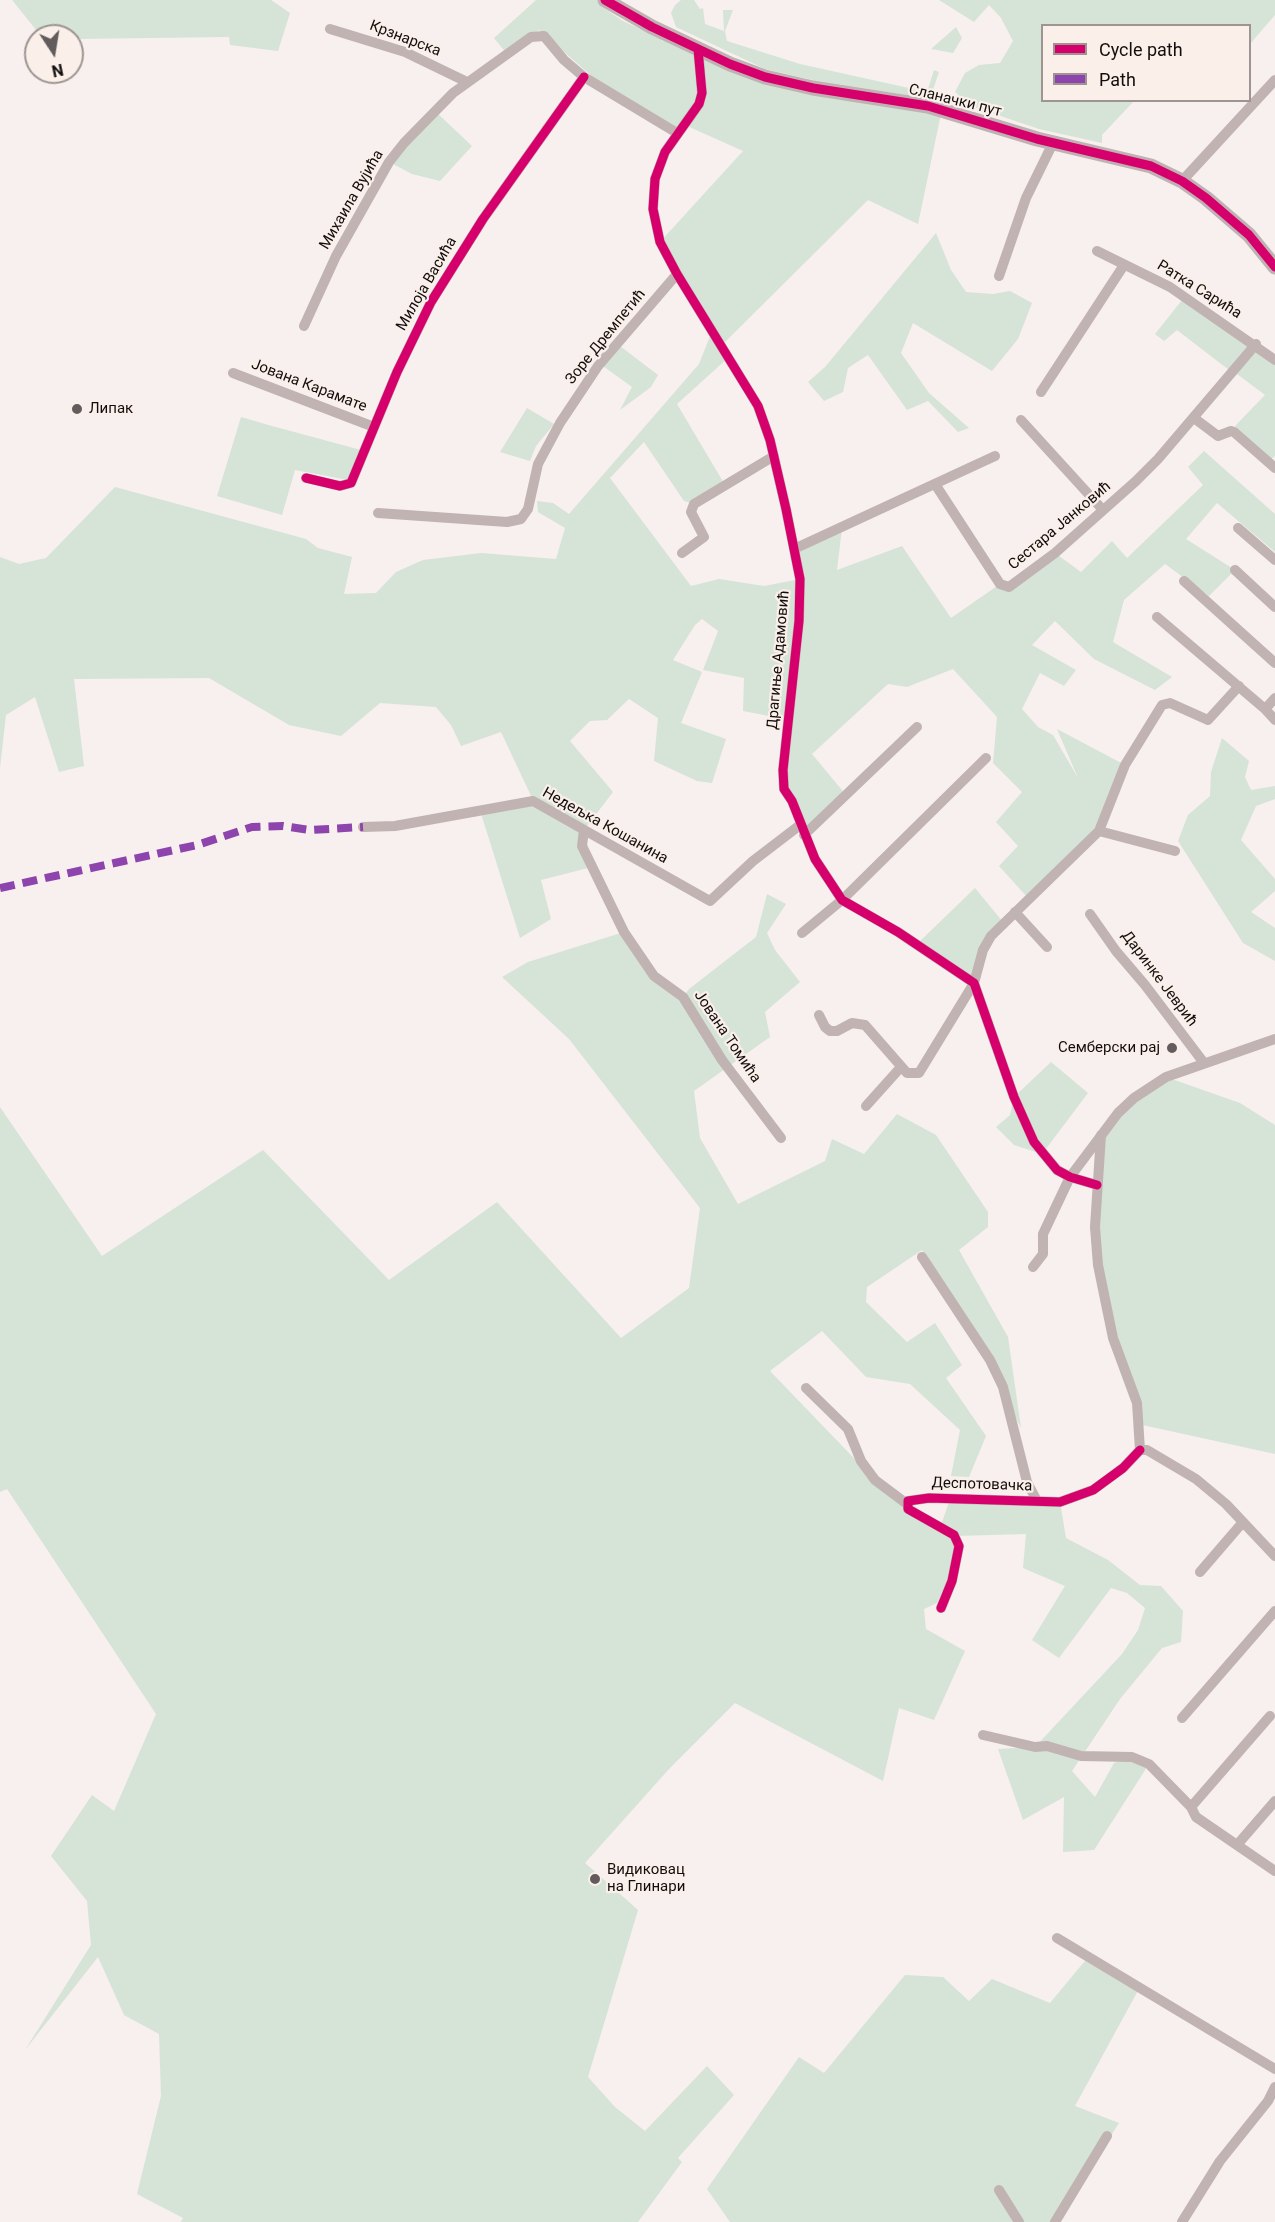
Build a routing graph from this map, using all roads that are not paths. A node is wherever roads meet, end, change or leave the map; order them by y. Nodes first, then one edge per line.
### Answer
1 (605, 0) edge
2 (330, 29) dead end
3 (698, 49) junction
4 (584, 77) junction
5 (1275, 80) edge
6 (467, 82) junction
7 (677, 133) junction
8 (1053, 143) junction
9 (1182, 181) junction
10 (1097, 251) dead end
11 (1124, 265) junction
12 (1275, 267) edge
13 (677, 274) junction
14 (999, 276) dead end
15 (304, 326) dead end
16 (1256, 344) junction
17 (1275, 360) edge
18 (233, 373) dead end
19 (1041, 392) dead end
20 (1194, 418) junction
21 (1020, 420) dead end
22 (374, 427) junction
23 (774, 456) junction
24 (995, 456) dead end
25 (1275, 468) edge
26 (306, 478) dead end
27 (935, 484) junction
28 (1103, 510) junction
29 (378, 513) dead end
30 (1238, 528) dead end
31 (794, 549) junction
32 (682, 553) dead end
33 (1275, 560) edge
34 (1235, 570) dead end
35 (1184, 581) dead end
36 (1275, 607) edge
37 (1157, 617) dead end
38 (1275, 663) edge
39 (1239, 686) junction
40 (1275, 698) edge
41 (1265, 709) junction
42 (1275, 720) edge
43 (917, 727) dead end
44 (986, 758) dead end
45 (363, 827) dead end
46 (584, 830) junction
47 (802, 830) junction
48 (1099, 831) junction
49 (1174, 850) dead end
50 (842, 900) junction
51 (1015, 912) junction
52 (1090, 914) dead end
53 (802, 933) dead end
54 (1047, 947) dead end
55 (974, 983) junction
56 (819, 1015) dead end
57 (1275, 1039) edge
58 (1204, 1063) junction
59 (902, 1067) junction
60 (866, 1106) dead end
61 (1101, 1135) junction
62 (781, 1138) dead end
63 (1070, 1177) junction
64 (1097, 1185) junction
65 (922, 1257) dead end
66 (1033, 1267) dead end
67 (806, 1388) dead end
68 (1140, 1450) junction
69 (1037, 1502) junction
70 (907, 1504) junction
71 (1243, 1522) junction
72 (1275, 1556) edge
73 (1200, 1572) dead end
74 (941, 1608) dead end
75 (1275, 1611) edge
76 (1270, 1716) dead end
77 (1182, 1718) dead end
78 (983, 1734) dead end
79 (1275, 1801) edge
80 (1191, 1807) junction
81 (1237, 1845) junction
82 (1275, 1870) edge
83 (1057, 1938) dead end
84 (1275, 2069) edge
85 (1275, 2087) edge
86 (1107, 2136) dead end
87 (999, 2190) dead end
88 (1019, 2222) edge
89 (1055, 2222) edge
90 (1182, 2222) edge

1 - 3 street, Сланачки пут
2 - 6 street, Крзнарска
3 - 7 street, Драгиње Адамовић
3 - 8 street, Сланачки пут
4 - 6 street, Михаила Вујића
4 - 7 street, Михаила Вујића
4 - 22 street, Милоја Васића
5 - 9 street
6 - 15 street, Михаила Вујића
7 - 13 street, Драгиње Адамовић
8 - 9 street, Сланачки пут
8 - 14 street
9 - 12 street, Сланачки пут
10 - 11 street, Ратка Сарића
11 - 16 street, Ратка Сарића
11 - 19 street
13 - 23 street, Драгиње Адамовић
13 - 29 street, Зоре Дремпетић
16 - 17 street, Ратка Сарића
16 - 20 street, Сестара Јанковић
18 - 22 street, Јована Карамате
20 - 25 street
20 - 28 street, Сестара Јанковић
21 - 28 street
22 - 26 street, Милоја Васића
23 - 31 street, Драгиње Адамовић
23 - 32 street
24 - 27 street
27 - 28 street, Сестара Јанковић
27 - 31 street
30 - 33 street
31 - 47 street, Драгиње Адамовић
34 - 36 street
35 - 38 street
37 - 39 street
39 - 41 street
39 - 48 street
40 - 41 street
41 - 42 street
43 - 47 street
44 - 50 street
45 - 46 street, Недељка Кошанина
46 - 47 street, Недељка Кошанина
46 - 62 street, Јована Томића
47 - 50 street, Драгиње Адамовић
48 - 49 street
48 - 51 street
50 - 53 street
50 - 55 street, Драгиње Адамовић
51 - 54 street
51 - 55 street
52 - 58 street, Даринке Јеврић
55 - 59 street
55 - 63 street
56 - 59 street
57 - 58 street
58 - 61 street
59 - 60 street
61 - 63 street
61 - 64 street
63 - 64 street
63 - 66 street
64 - 68 street
65 - 69 street, Деспотовачка
67 - 70 street
68 - 69 street, Деспотовачка
68 - 71 street
69 - 70 street, Деспотовачка
70 - 74 street
71 - 72 street
71 - 73 street
75 - 77 street
76 - 80 street
78 - 80 street
79 - 81 street
80 - 81 street
81 - 82 street
83 - 84 street
85 - 90 street
86 - 89 street
87 - 88 street

